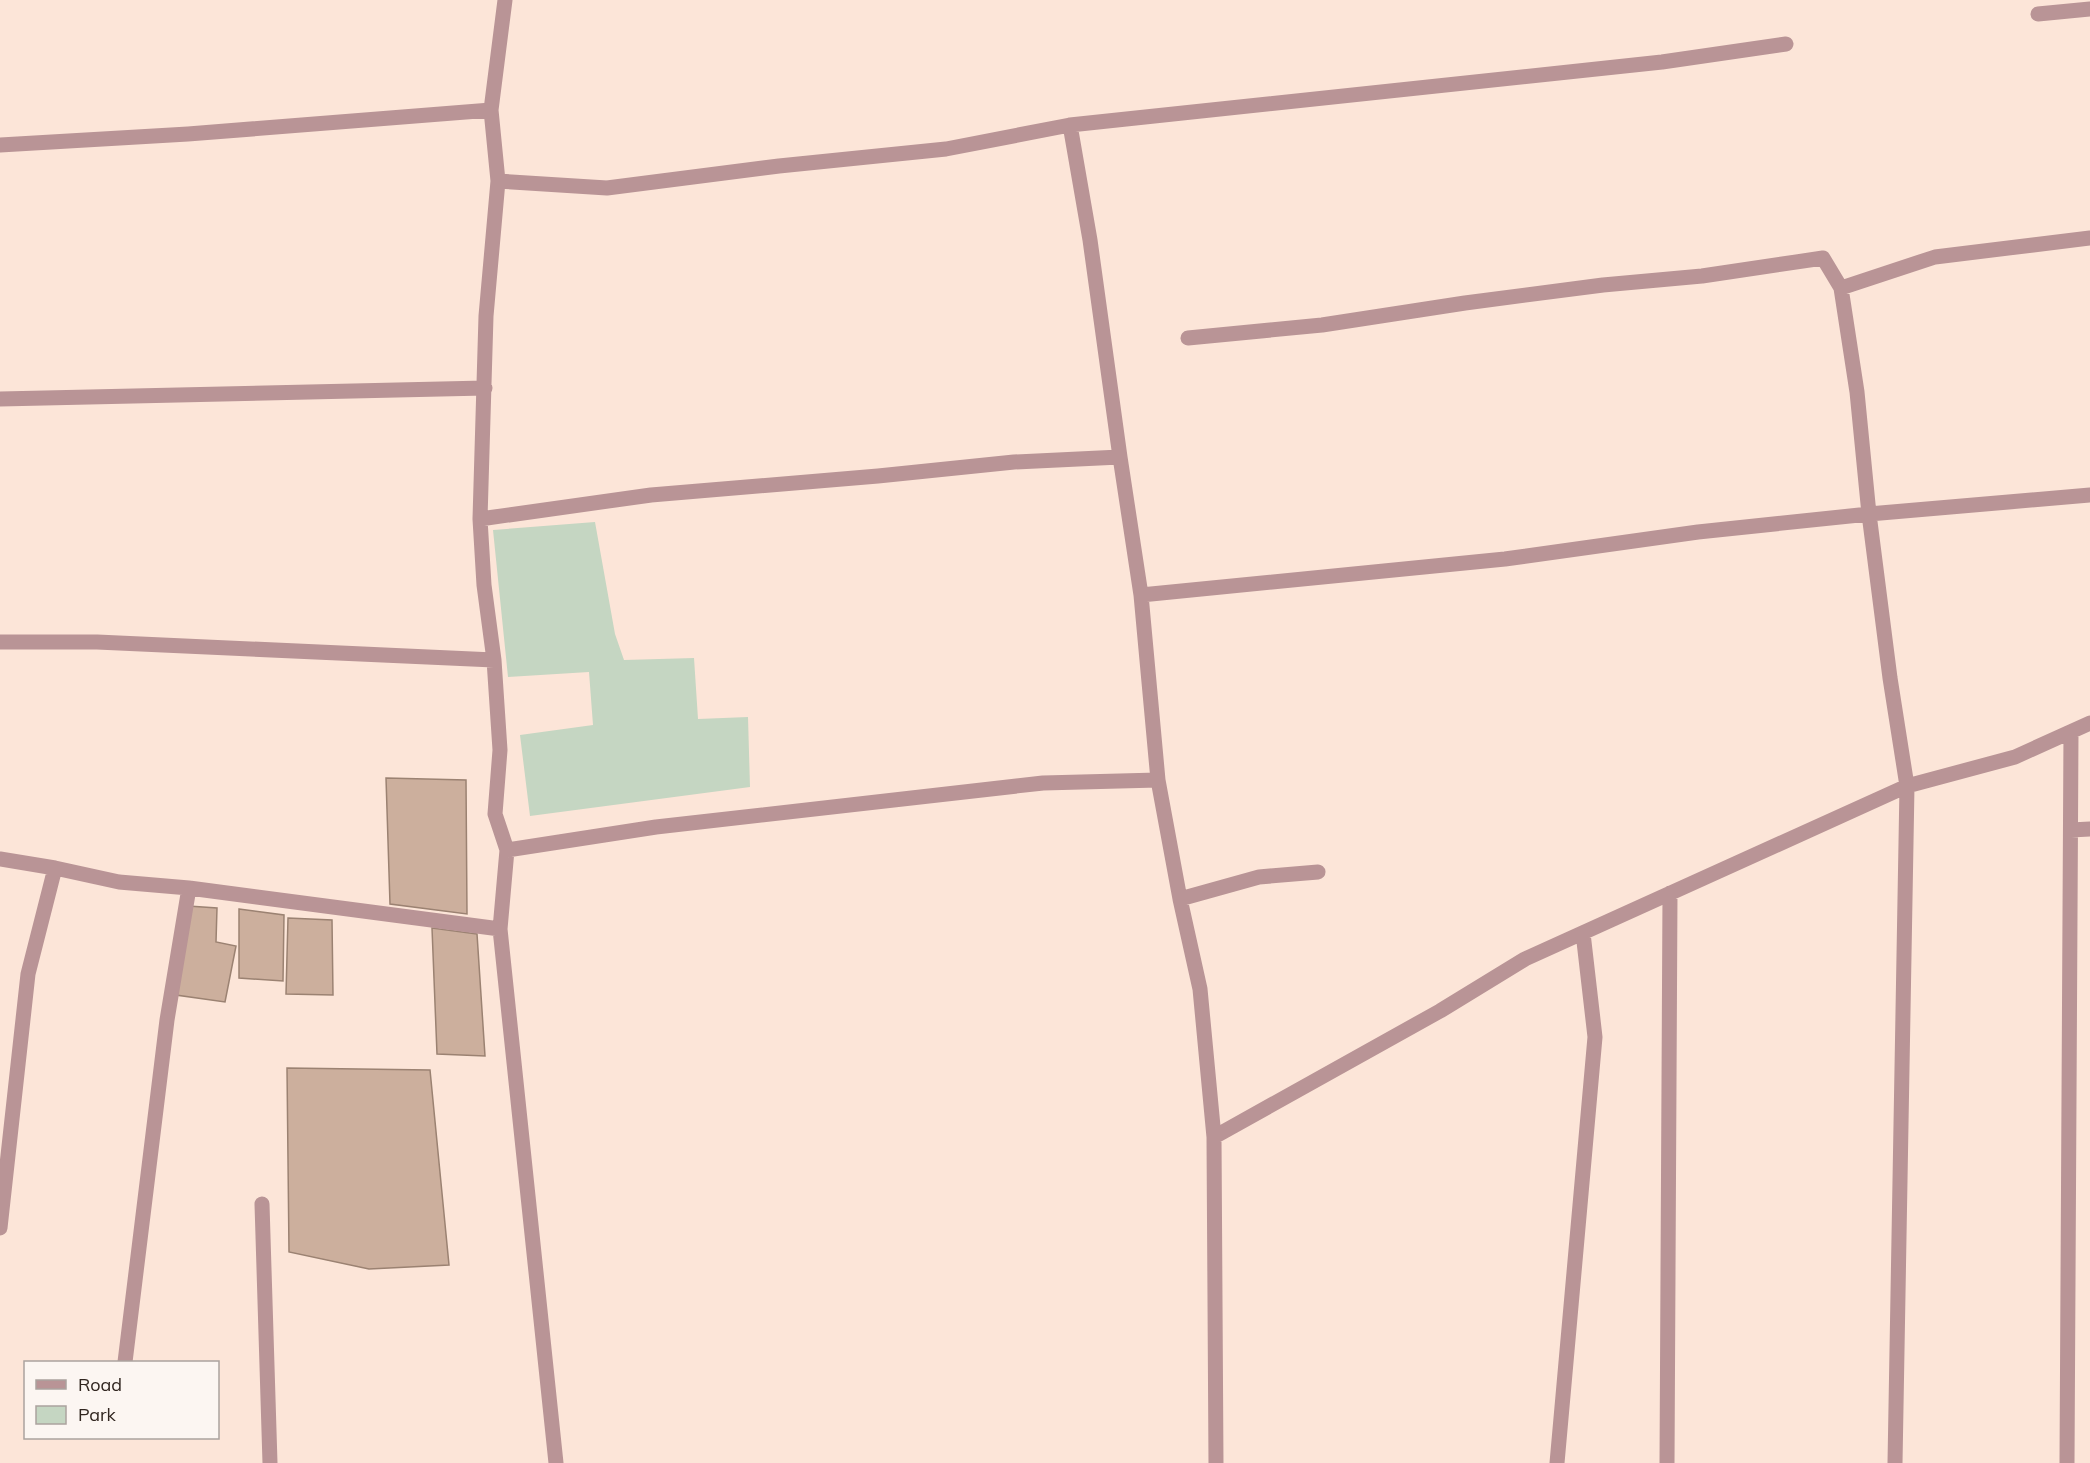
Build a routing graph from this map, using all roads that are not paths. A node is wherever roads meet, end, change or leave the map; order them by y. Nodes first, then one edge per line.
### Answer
1 (505, 0) edge
2 (2090, 9) edge
3 (2037, 14) dead end
4 (1786, 44) dead end
5 (491, 110) junction
6 (1070, 125) junction
7 (0, 145) edge
8 (498, 181) junction
9 (2090, 238) edge
10 (1841, 288) junction
11 (1188, 338) dead end
12 (485, 388) junction
13 (0, 399) edge
14 (1120, 457) junction
15 (2090, 495) edge
16 (1869, 513) junction
17 (480, 519) junction
18 (1141, 595) junction
19 (0, 642) edge
20 (494, 660) junction
21 (2090, 723) edge
22 (2071, 732) junction
23 (1158, 780) junction
24 (1907, 786) junction
25 (2090, 829) edge
26 (2071, 830) junction
27 (507, 850) junction
28 (0, 859) edge
29 (55, 868) junction
30 (1318, 872) dead end
31 (189, 888) junction
32 (1670, 893) junction
33 (1180, 900) junction
34 (500, 929) junction
35 (1583, 933) junction
36 (1214, 1137) junction
37 (262, 1204) dead end
38 (0, 1228) edge
39 (125, 1361) edge
40 (270, 1463) edge
41 (556, 1463) edge
42 (1216, 1463) edge
43 (1557, 1463) edge
44 (1668, 1463) edge
45 (1895, 1463) edge
46 (2067, 1463) edge

1 - 5 street
2 - 3 street
4 - 6 street
5 - 7 street
5 - 8 street
6 - 8 street
6 - 14 street
8 - 12 street
9 - 10 street
10 - 11 street
10 - 16 street
12 - 13 street
12 - 17 street
14 - 17 street
14 - 18 street
15 - 16 street
16 - 18 street
16 - 24 street
17 - 20 street
18 - 23 street
19 - 20 street
20 - 27 street
21 - 22 street
22 - 24 street
22 - 26 street
23 - 27 street
23 - 33 street
24 - 32 street
24 - 45 street
25 - 26 street
26 - 46 street
27 - 34 street
28 - 29 street
29 - 31 street
29 - 38 street
30 - 33 street
31 - 34 street
31 - 39 street
32 - 35 street
32 - 44 street
33 - 36 street
34 - 41 street
35 - 36 street
35 - 43 street
36 - 42 street
37 - 40 street

